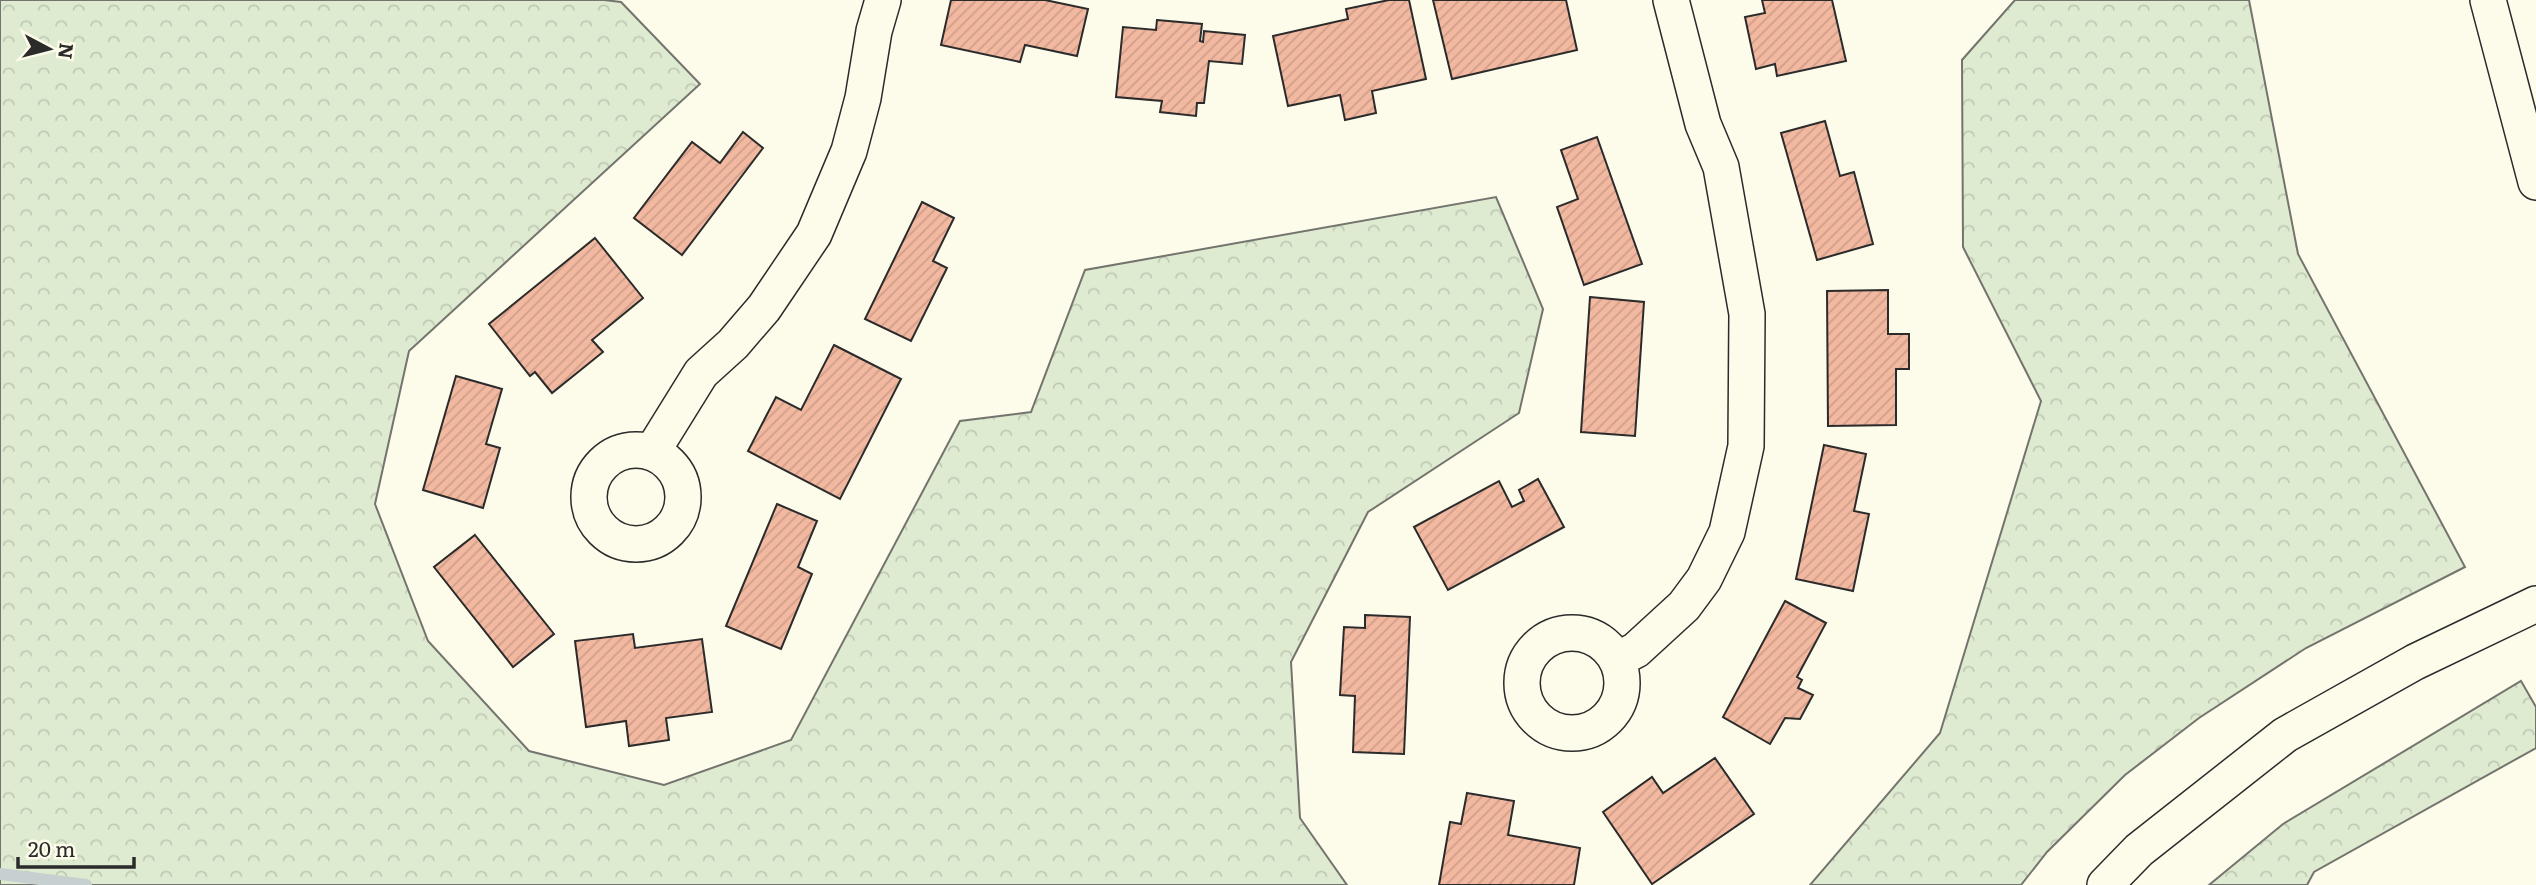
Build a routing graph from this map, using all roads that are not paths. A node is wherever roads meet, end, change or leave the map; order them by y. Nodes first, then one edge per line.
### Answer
1 (883, 0) edge
2 (1671, 0) edge
3 (2488, 0) edge
4 (2536, 182) edge
5 (652, 452) dead end
6 (2536, 604) edge
7 (1617, 660) dead end
8 (2105, 885) edge

1 - 5 street
2 - 7 street
3 - 4 street
6 - 8 street

